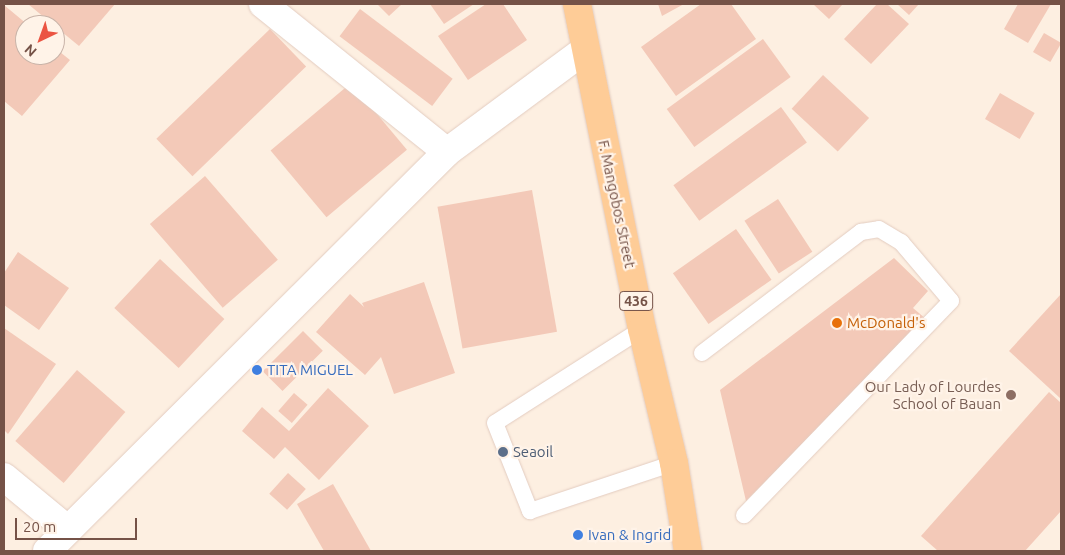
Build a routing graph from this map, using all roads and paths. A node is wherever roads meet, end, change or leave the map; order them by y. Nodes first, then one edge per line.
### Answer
1 (263, 4) edge
2 (577, 4) edge
3 (585, 50) junction
4 (447, 152) junction
5 (642, 329) junction
6 (702, 353) dead end
7 (674, 463) junction
8 (4, 477) edge
9 (744, 514) dead end
10 (68, 530) junction
11 (47, 551) edge
12 (688, 551) edge

1 - 4 street
2 - 3 main road, F. Mangobos Street / 436
3 - 4 street
3 - 5 main road, F. Mangobos Street / 436
4 - 10 street
5 - 7 main road, F. Mangobos Street / 436
5 - 7 lane
6 - 9 lane
7 - 12 main road, F. Mangobos Street / 436
8 - 10 street
10 - 11 street

